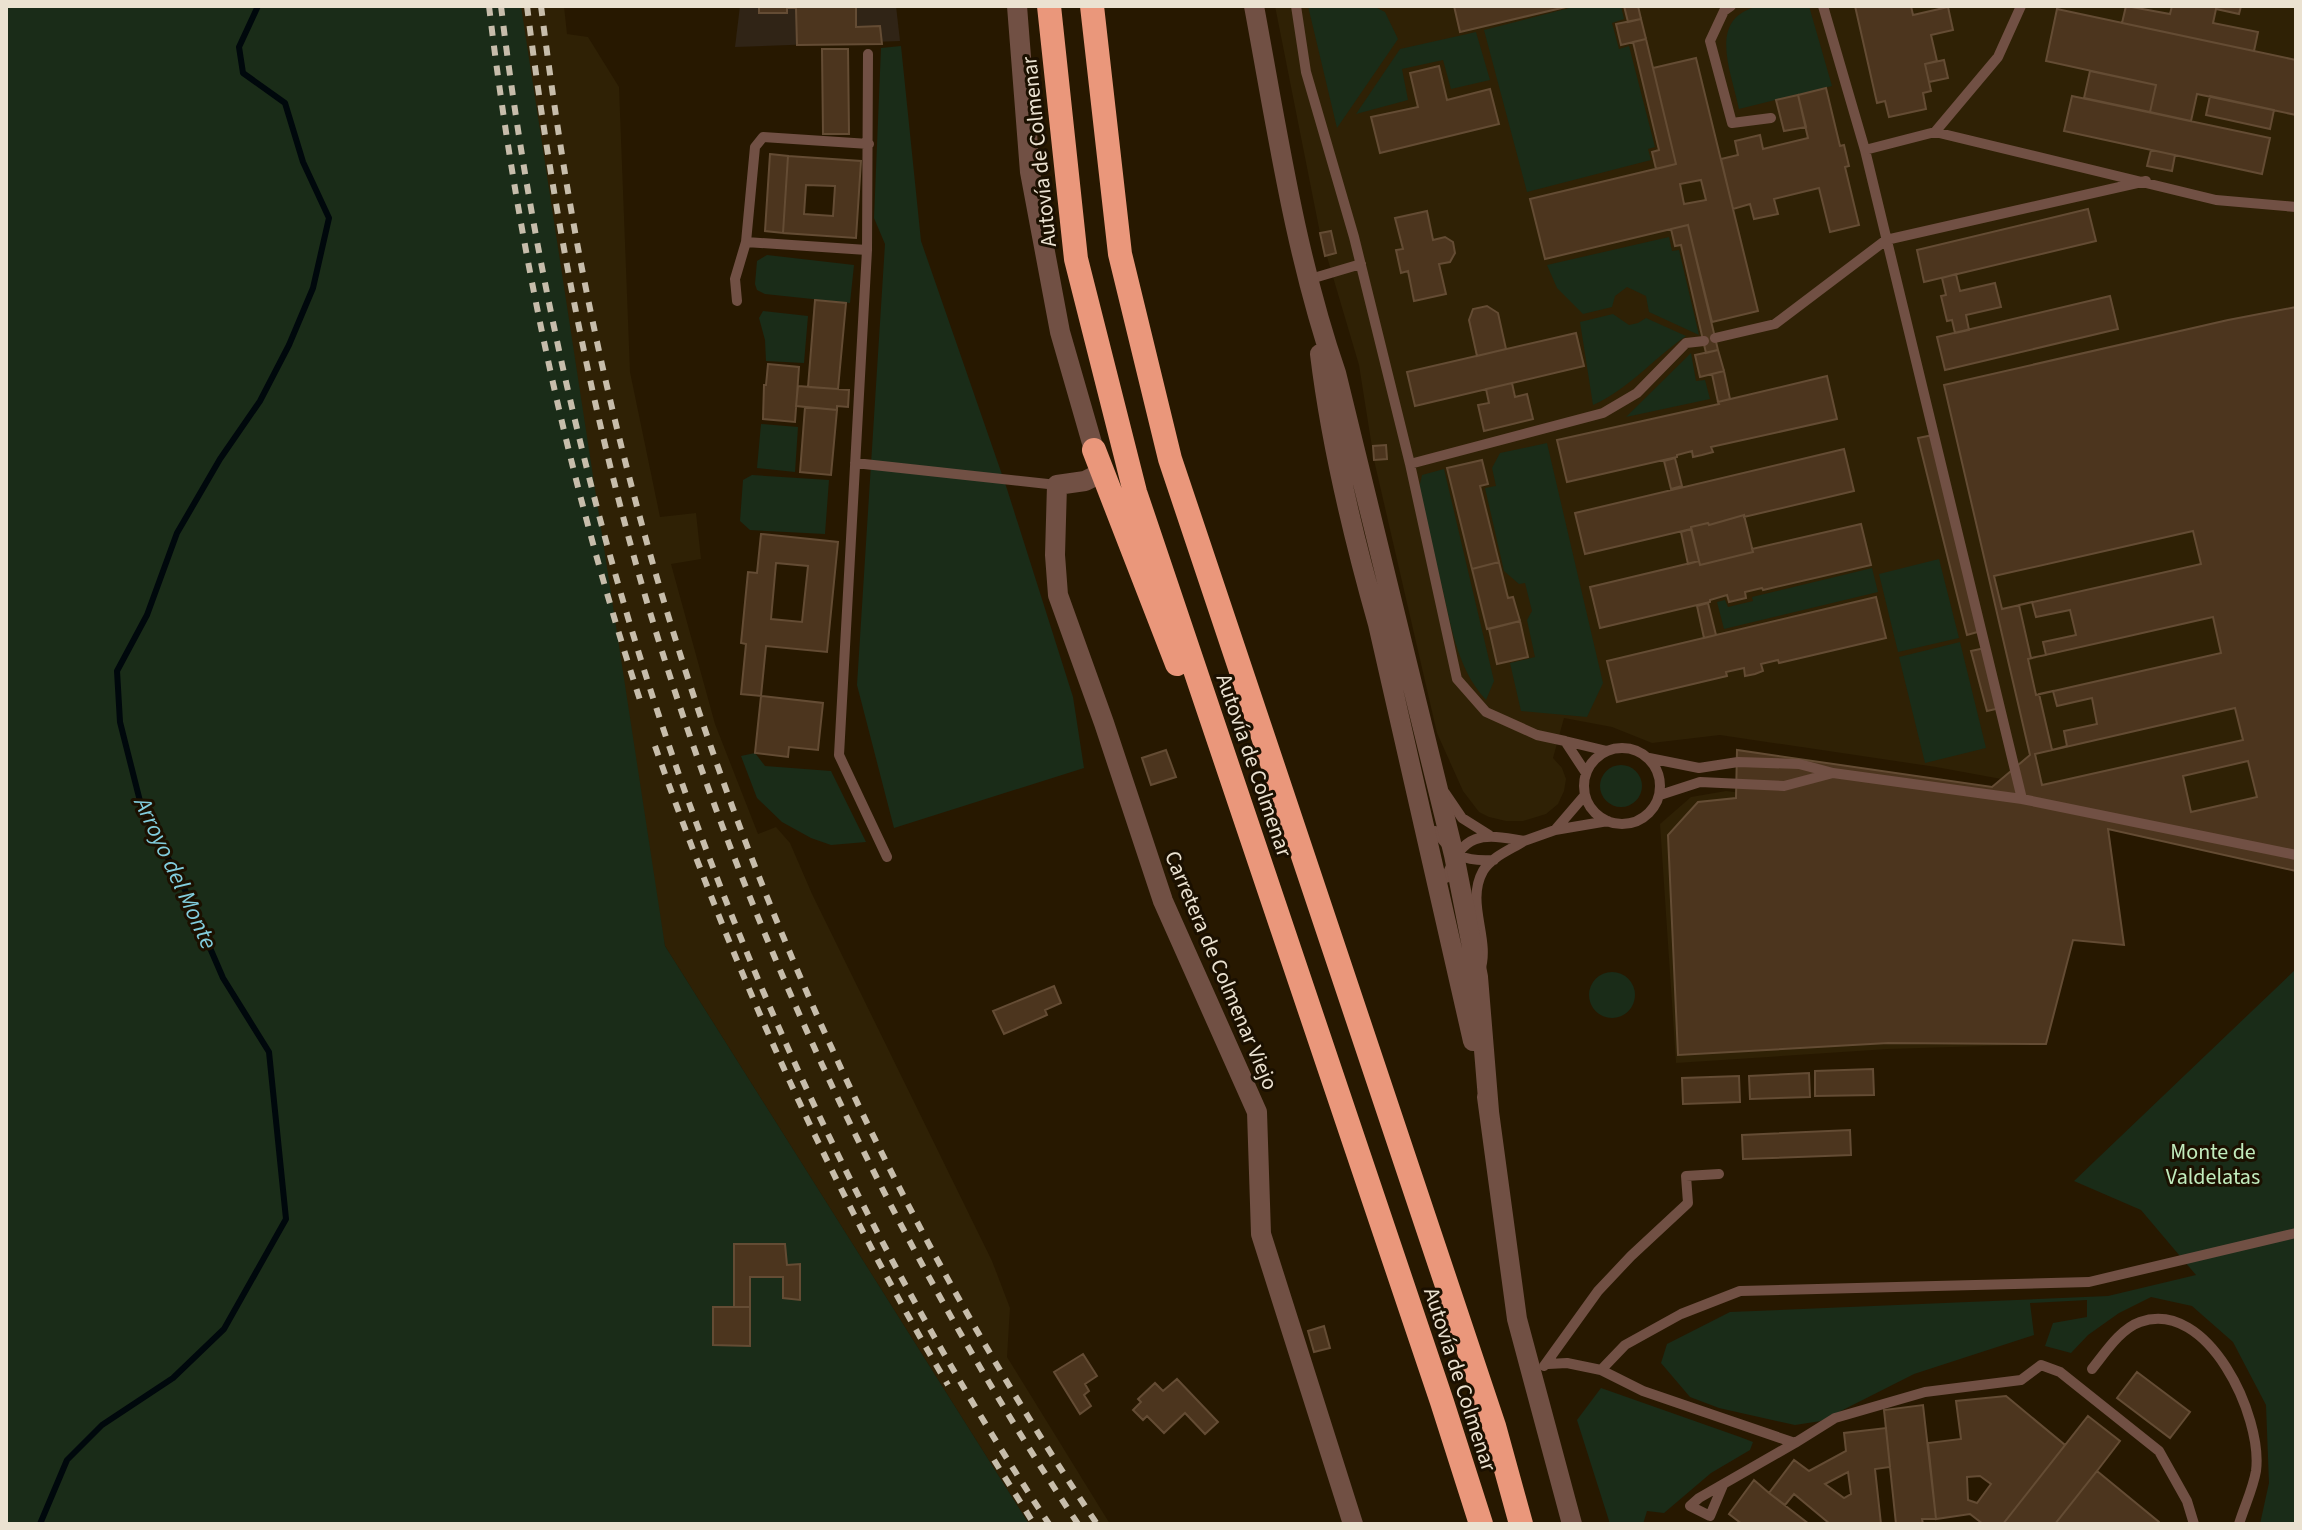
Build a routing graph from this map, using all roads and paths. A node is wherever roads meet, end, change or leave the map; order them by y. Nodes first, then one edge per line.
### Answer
1 (1017, 6) edge
2 (1049, 6) edge
3 (1092, 6) edge
4 (1254, 6) edge
5 (1296, 6) edge
6 (1731, 6) edge
7 (1823, 6) edge
8 (2021, 6) edge
9 (868, 54) dead end
10 (1771, 118) dead end
11 (1935, 132) junction
12 (869, 144) junction
13 (1865, 150) junction
14 (2146, 181) junction
15 (2296, 207) edge
16 (1886, 240) junction
17 (746, 242) junction
18 (867, 250) junction
19 (1361, 264) junction
20 (1307, 280) junction
21 (737, 301) dead end
22 (1316, 314) junction
23 (1098, 461) junction
24 (855, 463) junction
25 (1410, 464) junction
26 (1057, 485) junction
27 (1378, 624) junction
28 (1565, 741) junction
29 (1607, 751) junction
30 (1649, 758) junction
31 (1586, 773) junction
32 (1833, 773) junction
33 (1436, 780) junction
34 (1585, 795) junction
35 (1660, 795) junction
36 (2022, 799) junction
37 (1608, 821) junction
38 (1555, 830) junction
39 (1435, 831) joint
40 (1489, 835) junction
41 (1524, 841) junction
42 (1454, 855) junction
43 (2296, 855) edge
44 (887, 857) dead end
45 (1494, 860) junction
46 (1446, 878) joint
47 (1275, 903) junction
48 (1478, 977) junction
49 (1489, 1111) junction
50 (1719, 1174) dead end
51 (2296, 1233) edge
52 (1540, 1368) junction
53 (2092, 1369) dead end
54 (1601, 1370) junction
55 (1795, 1443) junction
56 (1723, 1485) dead end
57 (1480, 1522) edge
58 (1353, 1523) edge
59 (1521, 1524) edge
60 (1572, 1524) edge
61 (2194, 1524) edge
62 (2239, 1524) edge

1 - 23 street
2 - 47 highway, Autovía de Colmenar
3 - 59 highway, Autovía de Colmenar
4 - 20 street
5 - 19 lane
6 - 10 lane
7 - 13 lane
8 - 11 lane
9 - 12 lane
11 - 13 lane
11 - 14 lane
12 - 17 lane
12 - 18 lane
13 - 16 lane
14 - 15 lane
14 - 16 lane
16 - 25 lane
16 - 36 lane
17 - 18 lane
17 - 21 lane
18 - 24 lane
19 - 20 lane
19 - 25 lane
20 - 22 street
22 - 27 street
22 - 33 street
23 - 26 street
23 - 47 highway
24 - 26 lane
24 - 44 lane
25 - 28 lane
26 - 58 street, Carretera de Colmenar Viejo
27 - 39 street
27 - 49 street
28 - 29 lane
28 - 31 lane
29 - 30 lane
29 - 31 lane
30 - 32 lane
30 - 35 lane
31 - 34 lane
32 - 35 lane
32 - 36 lane
33 - 40 lane
33 - 42 street
34 - 37 lane
34 - 38 lane
35 - 37 lane
36 - 43 lane
37 - 38 lane
38 - 41 lane
39 - 42 lane
40 - 41 lane
40 - 42 lane
41 - 45 lane
42 - 45 lane
42 - 46 lane
42 - 48 street
45 - 48 lane
46 - 49 street
47 - 57 highway, Autovía de Colmenar
48 - 49 street
49 - 52 street
50 - 52 lane
51 - 54 lane
52 - 54 lane
52 - 60 street
53 - 62 lane
54 - 55 lane
55 - 56 lane
55 - 61 lane

